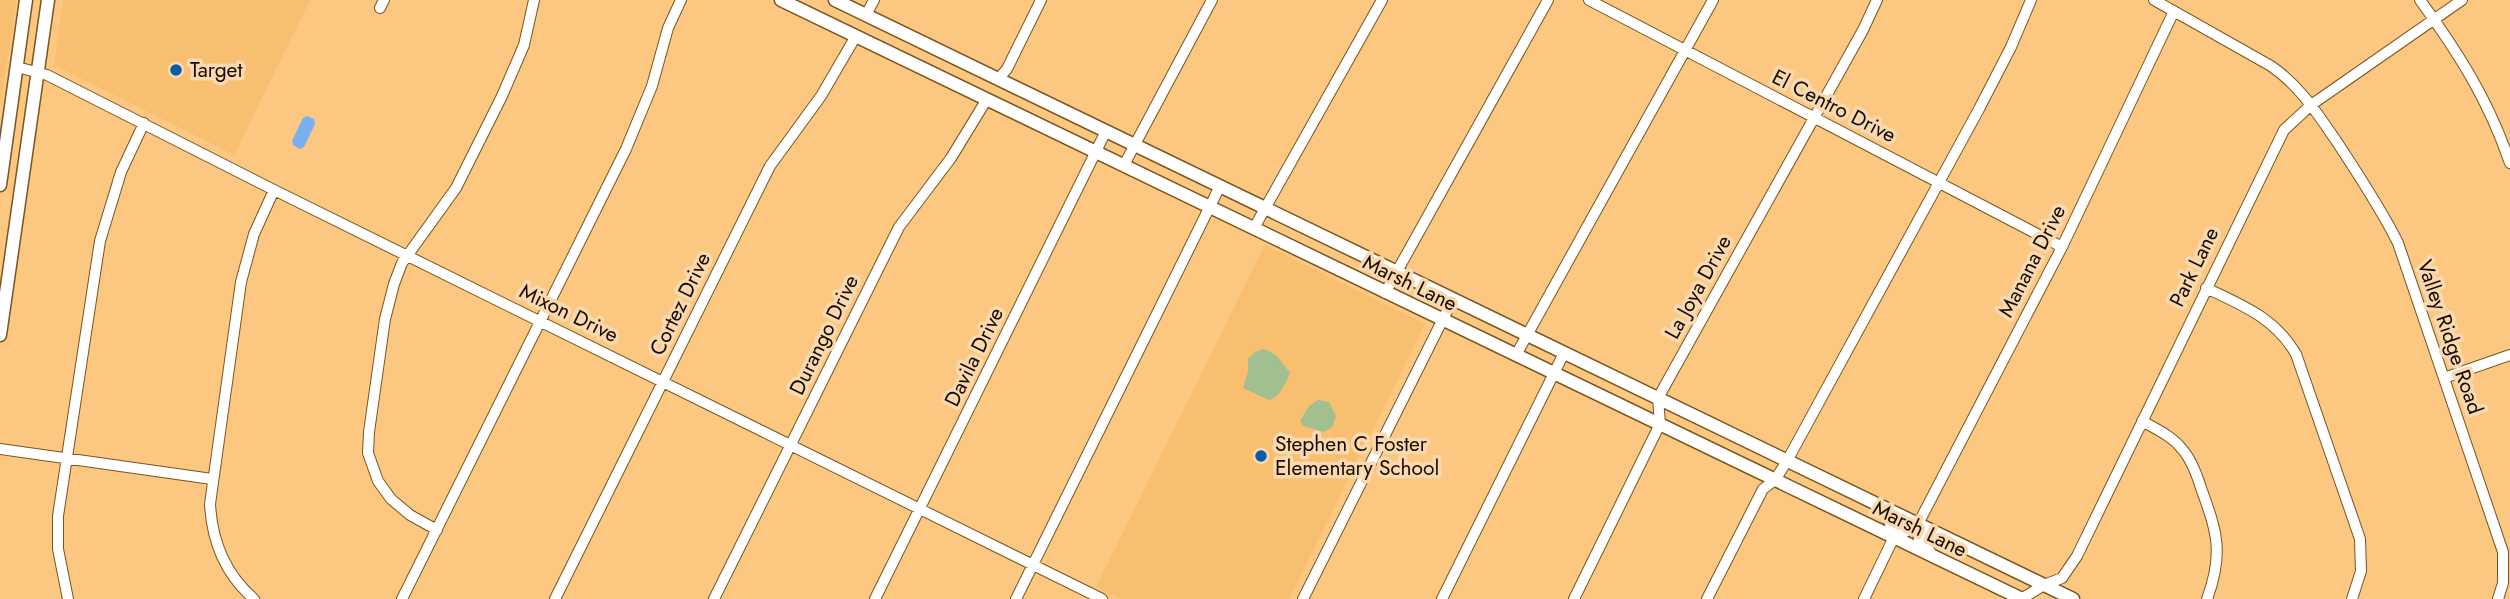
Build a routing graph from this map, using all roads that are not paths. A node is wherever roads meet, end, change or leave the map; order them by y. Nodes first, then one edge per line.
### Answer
1 (26, 0) edge
2 (47, 0) edge
3 (534, 0) edge
4 (681, 0) edge
5 (781, 0) edge
6 (835, 0) edge
7 (874, 0) edge
8 (1041, 0) edge
9 (1212, 0) edge
10 (1382, 0) edge
11 (1548, 0) edge
12 (1589, 0) edge
13 (1713, 0) edge
14 (1877, 0) edge
15 (2031, 0) edge
16 (2154, 0) edge
17 (2420, 0) edge
18 (2462, 0) edge
19 (2174, 11) junction
20 (866, 15) junction
21 (2434, 20) junction
22 (856, 36) junction
23 (1685, 51) junction
24 (17, 67) junction
25 (37, 72) junction
26 (998, 79) junction
27 (987, 99) junction
28 (2311, 105) junction
29 (1815, 117) junction
30 (144, 124) junction
31 (1106, 131) junction
32 (1135, 145) junction
33 (1096, 152) junction
34 (2510, 163) edge
35 (1124, 165) junction
36 (1938, 182) junction
37 (0, 185) edge
38 (1220, 187) junction
39 (274, 190) junction
40 (1210, 207) junction
41 (1265, 208) junction
42 (1254, 228) junction
43 (2062, 247) junction
44 (407, 255) junction
45 (1396, 271) junction
46 (4, 274) edge
47 (2206, 288) junction
48 (1385, 293) junction
49 (1452, 299) junction
50 (1442, 320) junction
51 (540, 321) junction
52 (1526, 334) junction
53 (0, 335) edge
54 (1564, 353) junction
55 (1516, 355) junction
56 (2510, 355) edge
57 (1554, 373) junction
58 (2444, 379) junction
59 (663, 382) junction
60 (1658, 398) junction
61 (2142, 421) junction
62 (1660, 424) junction
63 (791, 445) junction
64 (0, 449) edge
65 (66, 458) junction
66 (1787, 461) junction
67 (212, 479) junction
68 (1775, 480) junction
69 (1883, 507) junction
70 (920, 509) junction
71 (1919, 524) junction
72 (437, 530) junction
73 (1894, 537) junction
74 (1931, 555) junction
75 (1032, 565) junction
76 (2012, 569) junction
77 (2062, 578) junction
78 (2044, 585) junction
79 (2057, 595) edge
80 (68, 599) edge
81 (254, 599) edge
82 (402, 599) edge
83 (555, 599) edge
84 (715, 599) edge
85 (875, 599) edge
86 (1016, 599) edge
87 (1102, 599) edge
88 (1303, 599) edge
89 (1442, 599) edge
90 (1574, 599) edge
91 (1707, 599) edge
92 (1864, 599) edge
93 (2022, 599) edge
94 (2073, 599) edge
95 (2207, 599) edge
96 (2352, 599) edge
97 (2498, 599) edge

1 - 24 main road
2 - 25 main road
3 - 44 street
4 - 51 street
5 - 22 main road, Marsh Lane
6 - 20 main road, Marsh Lane
7 - 20 street
8 - 26 street
9 - 32 street
10 - 41 street
11 - 45 street
12 - 23 street, El Centro Drive
13 - 23 street
14 - 29 street, La Joya Drive
15 - 36 street
16 - 19 street, Valley Ridge Road
17 - 21 street
18 - 21 street, Park Lane
19 - 28 street, Valley Ridge Road
19 - 43 street, Manana Drive
20 - 22 main road
20 - 26 main road, Marsh Lane
21 - 28 street, Park Lane
21 - 34 street
22 - 27 main road, Marsh Lane
22 - 59 street, Cortez Drive
23 - 29 street, El Centro Drive
23 - 52 street
24 - 25 street, Mixon Drive
24 - 37 main road
25 - 30 street, Mixon Drive
25 - 46 main road
26 - 27 main road
26 - 31 main road, Marsh Lane
27 - 33 main road, Marsh Lane
27 - 63 street, Durango Drive
28 - 47 street, Park Lane
28 - 58 street, Valley Ridge Road
29 - 36 street, El Centro Drive
29 - 60 street, La Joya Drive
30 - 39 street, Mixon Drive
30 - 65 street
31 - 32 main road, Marsh Lane
31 - 33 street, Davila Drive
32 - 35 street
32 - 38 main road, Marsh Lane
33 - 35 main road, Marsh Lane
33 - 70 street, Davila Drive
35 - 40 main road, Marsh Lane
36 - 43 street, El Centro Drive
36 - 66 street
38 - 40 street
38 - 41 main road, Marsh Lane
39 - 44 street, Mixon Drive
39 - 67 street
40 - 42 main road, Marsh Lane
40 - 75 street
41 - 42 street
41 - 45 main road, Marsh Lane
42 - 48 main road, Marsh Lane
43 - 71 street, Manana Drive
44 - 51 street, Mixon Drive
44 - 72 street
45 - 48 street
45 - 49 main road, Marsh Lane
46 - 53 main road
47 - 61 street, Park Lane
47 - 96 street
48 - 50 main road, Marsh Lane
49 - 50 street
49 - 52 main road, Marsh Lane
50 - 55 main road, Marsh Lane
50 - 88 street
51 - 59 street, Mixon Drive
51 - 72 street
52 - 54 main road, Marsh Lane
52 - 55 street
54 - 57 street
54 - 60 main road, Marsh Lane
55 - 57 main road, Marsh Lane
56 - 58 street
57 - 62 main road, Marsh Lane
57 - 89 street
58 - 97 street, Valley Ridge Road
59 - 63 street, Mixon Drive
59 - 83 street, Cortez Drive
60 - 62 street
60 - 66 main road, Marsh Lane
61 - 77 street, Park Lane
61 - 95 street
62 - 68 main road, Marsh Lane
62 - 90 street
63 - 70 street, Mixon Drive
63 - 84 street, Durango Drive
64 - 65 street
65 - 67 street
65 - 80 street
66 - 68 street
66 - 69 main road, Marsh Lane
67 - 81 street
68 - 73 main road, Marsh Lane
68 - 91 street
69 - 71 main road, Marsh Lane
69 - 73 main road
70 - 75 street, Mixon Drive
70 - 85 street, Davila Drive
71 - 73 main road
71 - 74 main road
71 - 76 main road, Marsh Lane
72 - 82 street
73 - 74 main road, Marsh Lane
73 - 92 street
74 - 93 main road, Marsh Lane
75 - 86 street
75 - 87 street, Mixon Drive
76 - 78 main road, Marsh Lane
76 - 93 main road
77 - 78 street
77 - 79 main road
78 - 79 main road, Marsh Lane
78 - 93 street
79 - 94 main road, Marsh Lane

